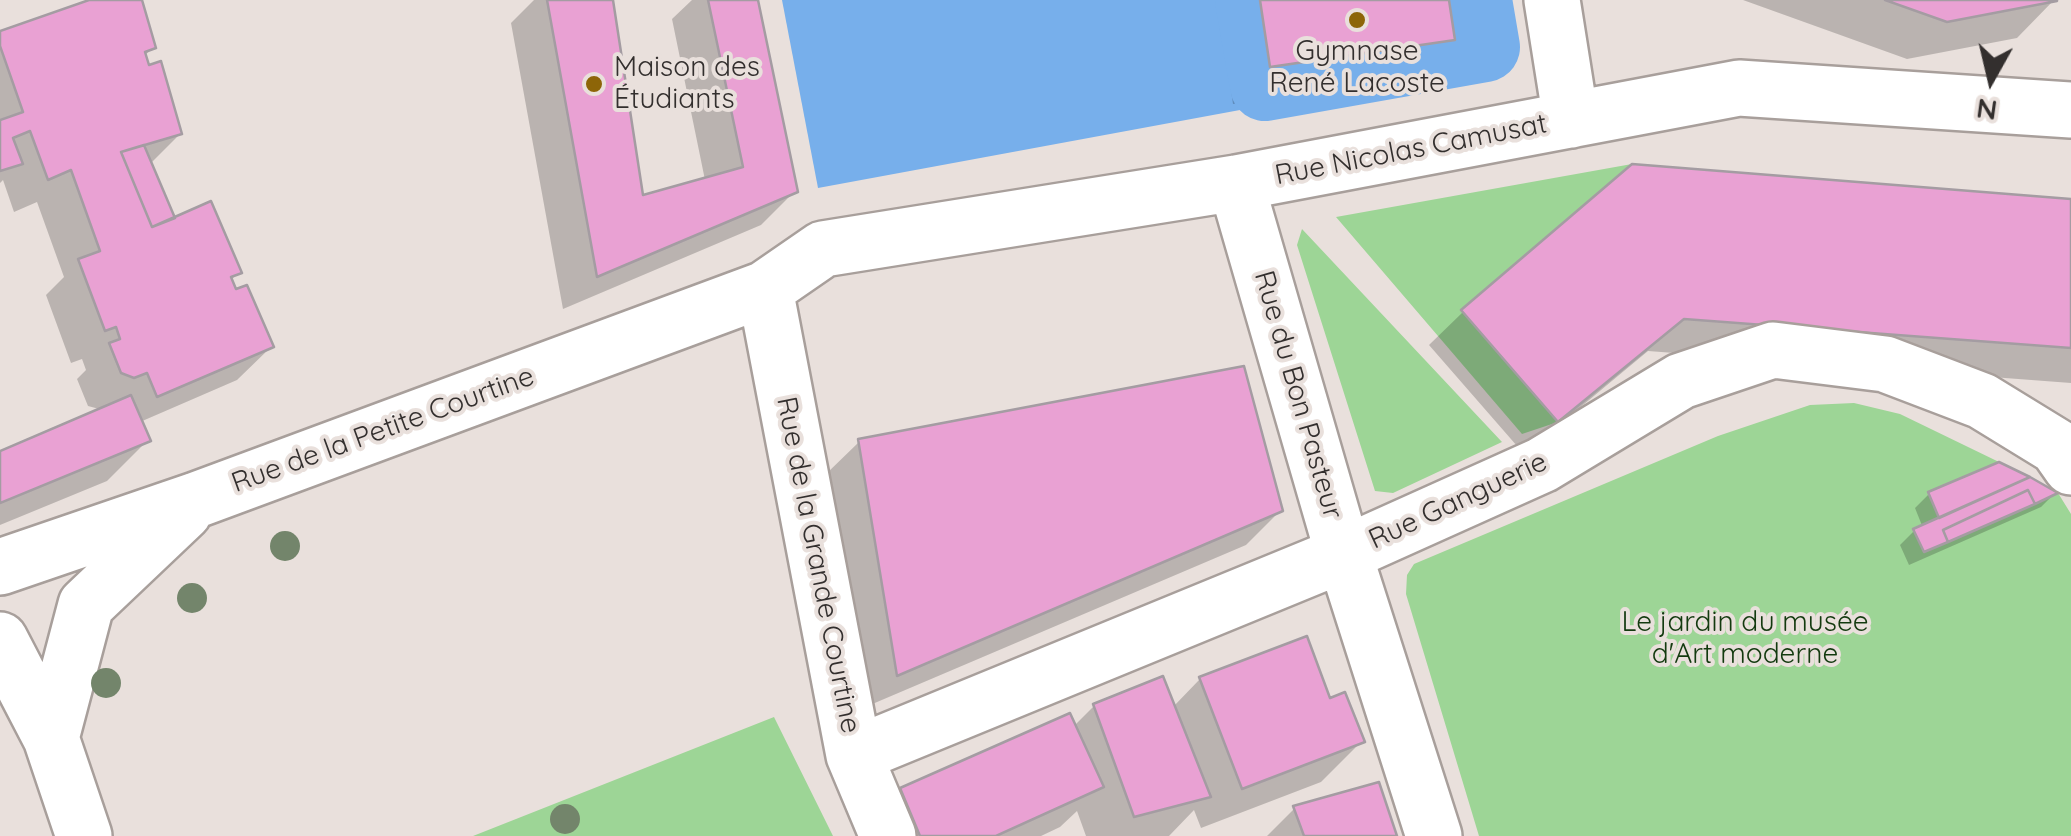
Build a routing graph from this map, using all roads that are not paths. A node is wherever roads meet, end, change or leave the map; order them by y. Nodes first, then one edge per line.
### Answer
1 (1552, 0) edge
2 (2071, 110) edge
3 (1571, 120) junction
4 (1236, 183) junction
5 (765, 289) junction
6 (2066, 451) edge
7 (211, 509) junction
8 (1344, 554) junction
9 (0, 567) edge
10 (0, 640) edge
11 (51, 738) junction
12 (854, 755) junction
13 (84, 836) edge
14 (888, 836) edge
15 (1434, 836) edge

1 - 3 street
2 - 3 street, Rue Nicolas Camusat
3 - 4 street, Rue Nicolas Camusat
4 - 5 street, Rue Nicolas Camusat
4 - 8 street, Rue du Bon Pasteur
5 - 7 street, Rue de la Petite Courtine
5 - 12 street, Rue de la Grande Courtine
6 - 8 street, Rue Ganguerie
7 - 9 street, Rue de la Petite Courtine
7 - 11 street
8 - 12 street, Rue Ganguerie
8 - 15 street, Rue du Bon Pasteur
10 - 11 street
11 - 13 street
12 - 14 street, Rue de la Grande Courtine

